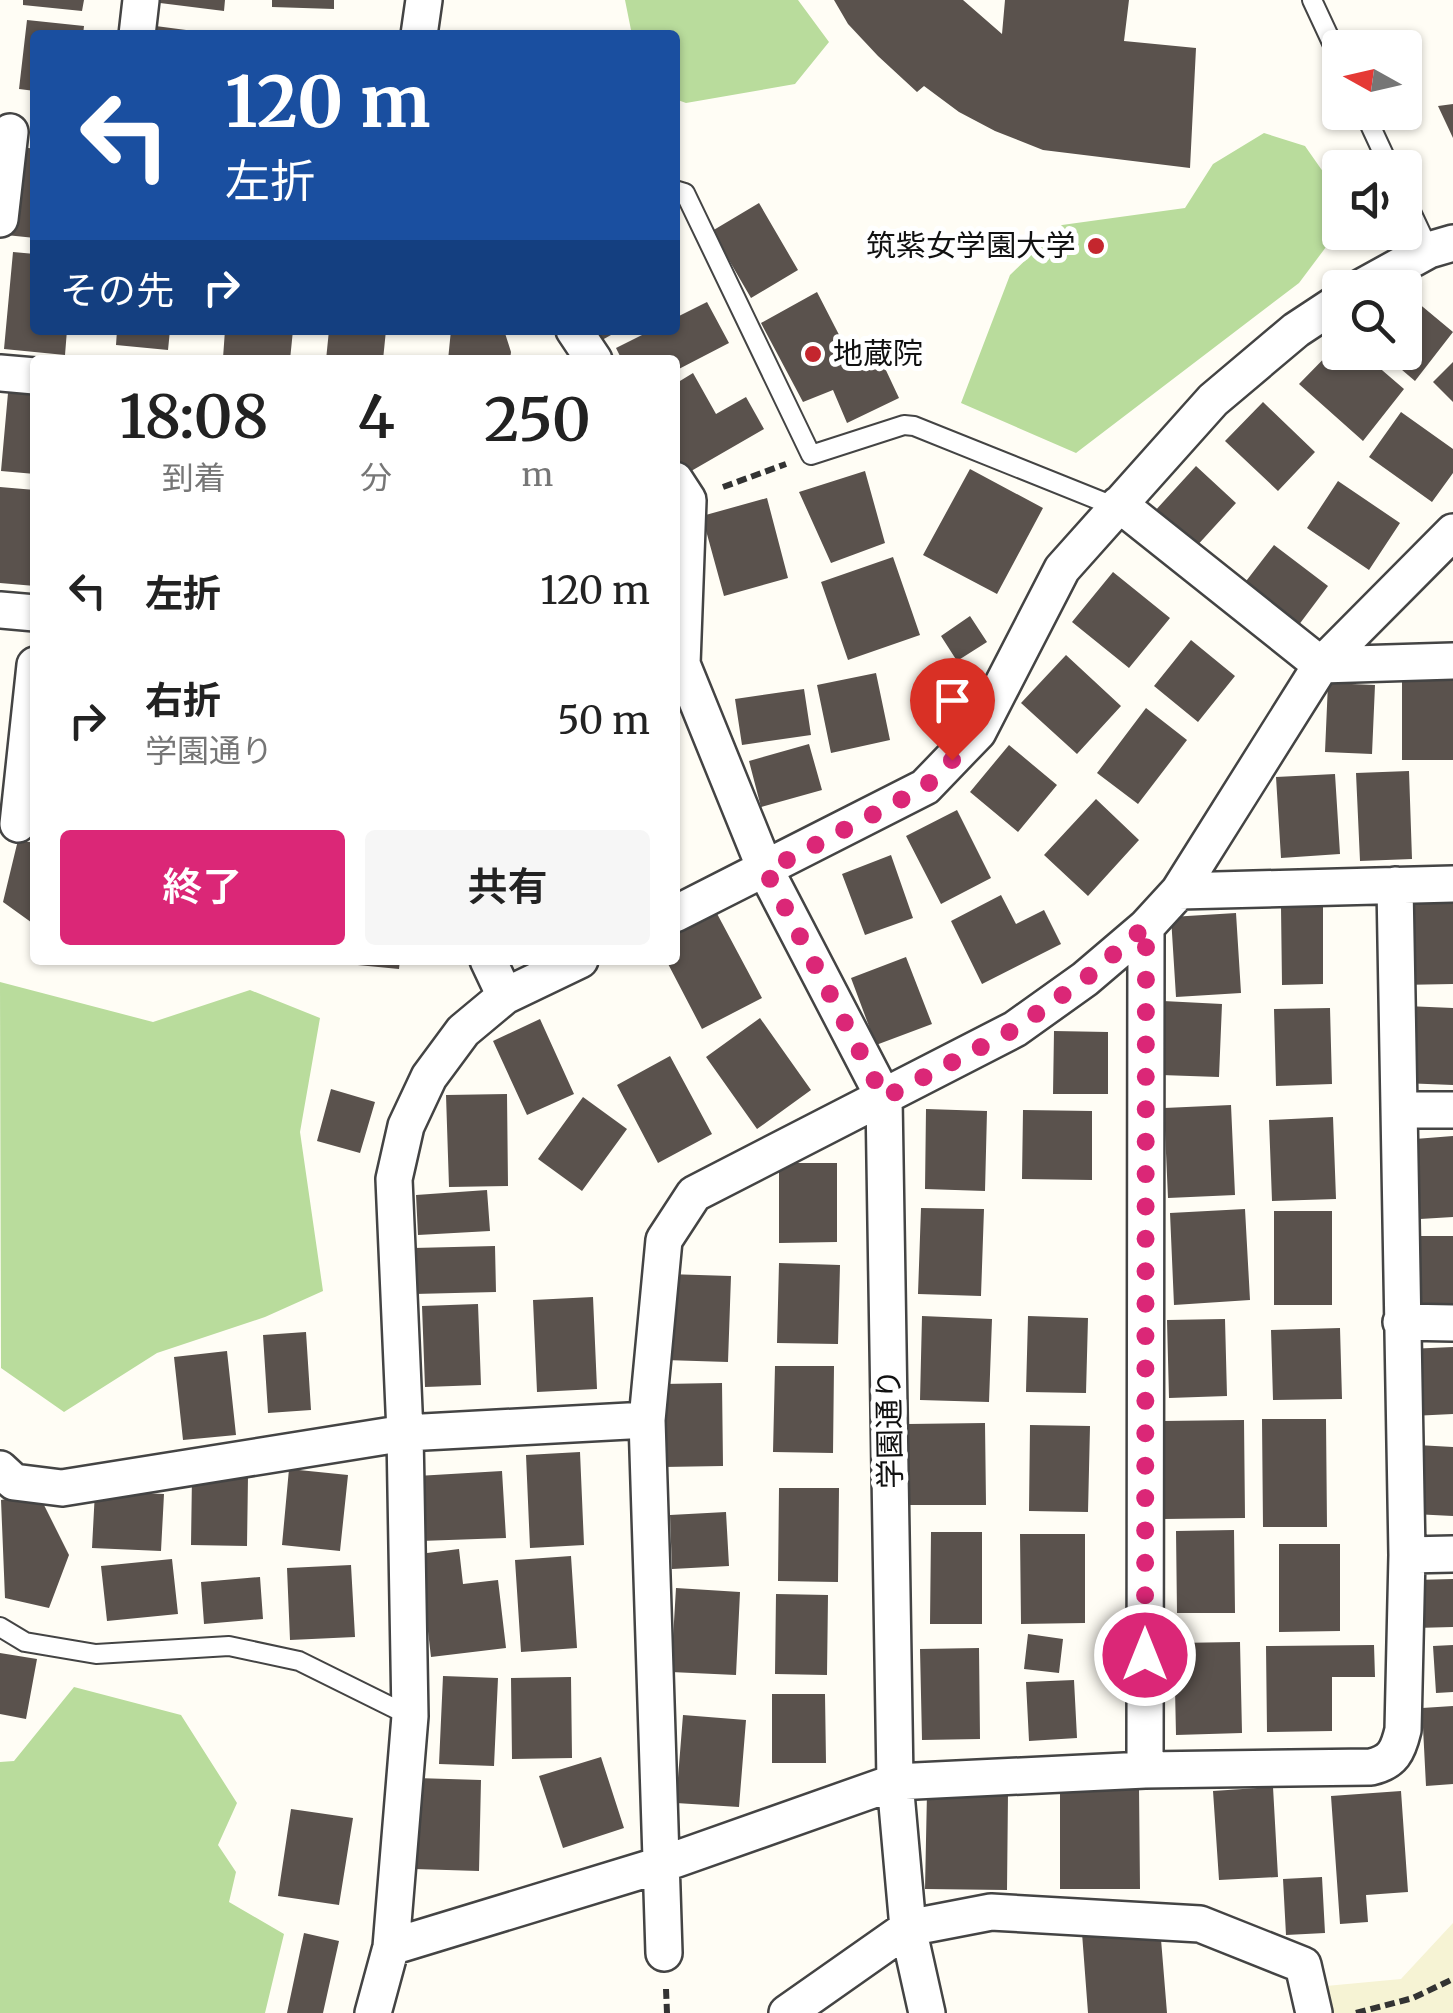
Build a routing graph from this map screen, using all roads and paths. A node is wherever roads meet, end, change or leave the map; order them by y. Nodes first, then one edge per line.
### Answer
1 (141, 0) edge
2 (424, 0) edge
3 (1312, 0) edge
4 (138, 30) edge
5 (419, 30) edge
6 (1326, 30) edge
7 (15, 132) edge
8 (680, 192) edge
9 (0, 219) edge
10 (1422, 219) edge
11 (1446, 246) edge
12 (1397, 270) edge
13 (1322, 313) edge
14 (0, 373) edge
15 (30, 376) edge
16 (811, 455) junction
17 (682, 490) edge
18 (1117, 506) junction
19 (1453, 532) edge
20 (680, 577) edge
21 (0, 610) edge
22 (30, 613) edge
23 (1453, 661) edge
24 (1321, 665) junction
25 (680, 669) edge
26 (30, 713) edge
27 (18, 827) edge
28 (766, 871) junction
29 (1453, 884) edge
30 (1395, 885) junction
31 (1179, 891) junction
32 (680, 912) edge
33 (1146, 926) junction
34 (490, 965) edge
35 (569, 965) edge
36 (504, 996) junction
37 (884, 1098) junction
38 (1399, 1110) junction
39 (1453, 1110) edge
40 (1401, 1322) junction
41 (1453, 1323) edge
42 (646, 1420) junction
43 (404, 1433) junction
44 (0, 1469) edge
45 (1408, 1554) junction
46 (1453, 1554) edge
47 (0, 1627) edge
48 (410, 1716) junction
49 (1145, 1770) junction
50 (895, 1782) junction
51 (660, 1865) junction
52 (908, 1928) junction
53 (391, 1946) junction
54 (664, 1953) dead end
55 (1453, 1979) edge
56 (372, 2013) edge
57 (787, 2013) edge
58 (927, 2013) edge
59 (1314, 2013) edge
60 (1356, 2013) edge

1 - 4 street
2 - 5 street
3 - 6 lane
7 - 9 street
8 - 16 lane
10 - 11 lane
11 - 12 street
13 - 18 street
14 - 15 street
16 - 17 path
16 - 18 lane
17 - 20 street
18 - 24 street
18 - 28 street
19 - 24 street
21 - 22 street
23 - 24 street
24 - 31 street
25 - 28 street, 学園通り
26 - 27 street
28 - 32 street
28 - 37 street, 学園通り
29 - 30 street
30 - 31 street
30 - 38 street
31 - 33 street
33 - 37 street
33 - 49 street
34 - 36 street
35 - 36 street
36 - 43 street
37 - 42 street
37 - 50 street, 学園通り
38 - 39 street
38 - 40 street
40 - 41 street
40 - 45 street
42 - 43 street
42 - 51 street
43 - 44 street
43 - 48 street
45 - 46 street
45 - 49 street
47 - 48 lane
48 - 53 street
49 - 50 street
50 - 51 street
50 - 52 street, 学園通り
51 - 53 street
51 - 54 street
52 - 57 street
52 - 58 street, 学園通り
52 - 59 street
53 - 56 street
55 - 60 path

